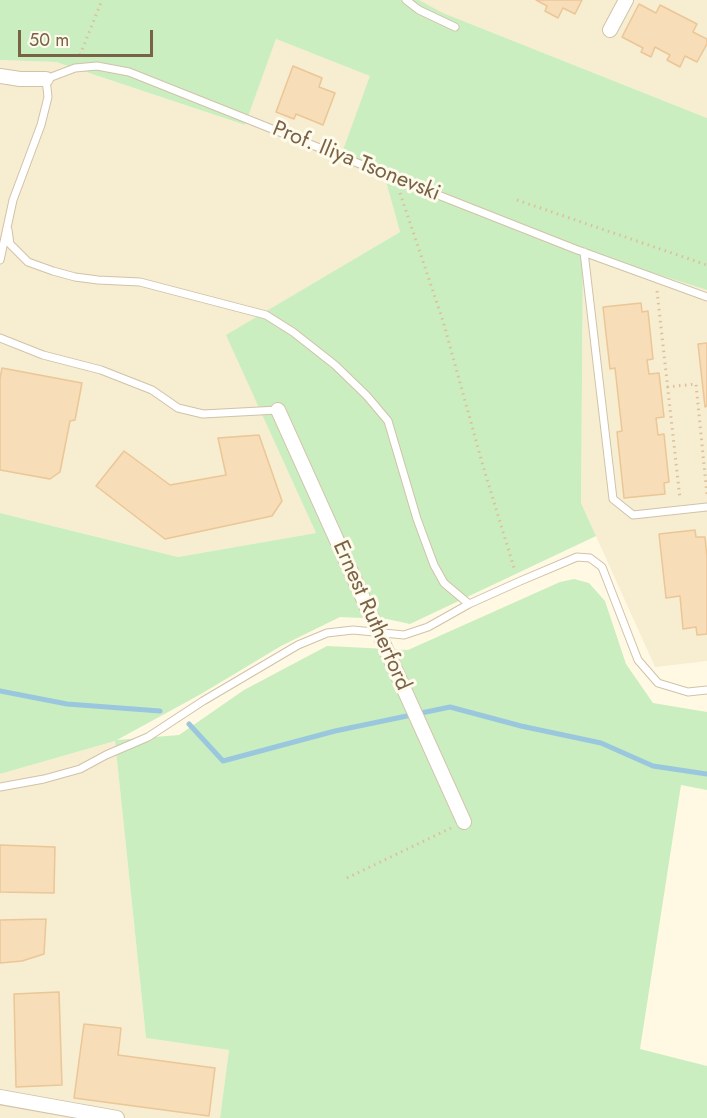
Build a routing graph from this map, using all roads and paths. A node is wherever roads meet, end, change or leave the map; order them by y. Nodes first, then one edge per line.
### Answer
1 (102, 0) edge
2 (406, 0) edge
3 (626, 0) edge
4 (455, 27) dead end
5 (610, 30) dead end
6 (75, 68) junction
7 (0, 76) edge
8 (46, 79) junction
9 (395, 178) junction
10 (517, 200) dead end
11 (7, 225) junction
12 (584, 252) junction
13 (0, 260) edge
14 (707, 265) edge
15 (655, 278) junction
16 (707, 297) edge
17 (0, 338) edge
18 (668, 387) junction
19 (278, 410) joint
20 (707, 432) edge
21 (700, 433) junction
22 (706, 485) edge
23 (707, 497) edge
24 (707, 507) edge
25 (682, 510) junction
26 (518, 582) junction
27 (469, 604) junction
28 (377, 632) junction
29 (707, 690) edge
30 (0, 787) edge
31 (464, 822) joint
32 (347, 878) dead end
33 (0, 1097) edge
34 (117, 1118) edge

1 - 6 path
2 - 4 lane
3 - 5 street
6 - 8 lane, Prof. Iliya Tsonevski
6 - 9 lane, Prof. Iliya Tsonevski
7 - 8 street, Prof. Iliya Tsonevski
8 - 11 lane
9 - 12 lane, Prof. Iliya Tsonevski
9 - 26 path
10 - 14 path
11 - 13 lane
11 - 27 lane
12 - 15 lane, Prof. Iliya Tsonevski
12 - 25 lane
15 - 16 lane, Prof. Iliya Tsonevski
15 - 18 path
17 - 19 lane
18 - 21 path
18 - 25 path
19 - 28 street, Ernest Rutherford
20 - 21 path
21 - 22 path
22 - 23 path
24 - 25 lane
26 - 27 lane
26 - 29 lane
27 - 28 lane
28 - 30 lane
28 - 31 street, Ernest Rutherford
31 - 32 path
33 - 34 street

